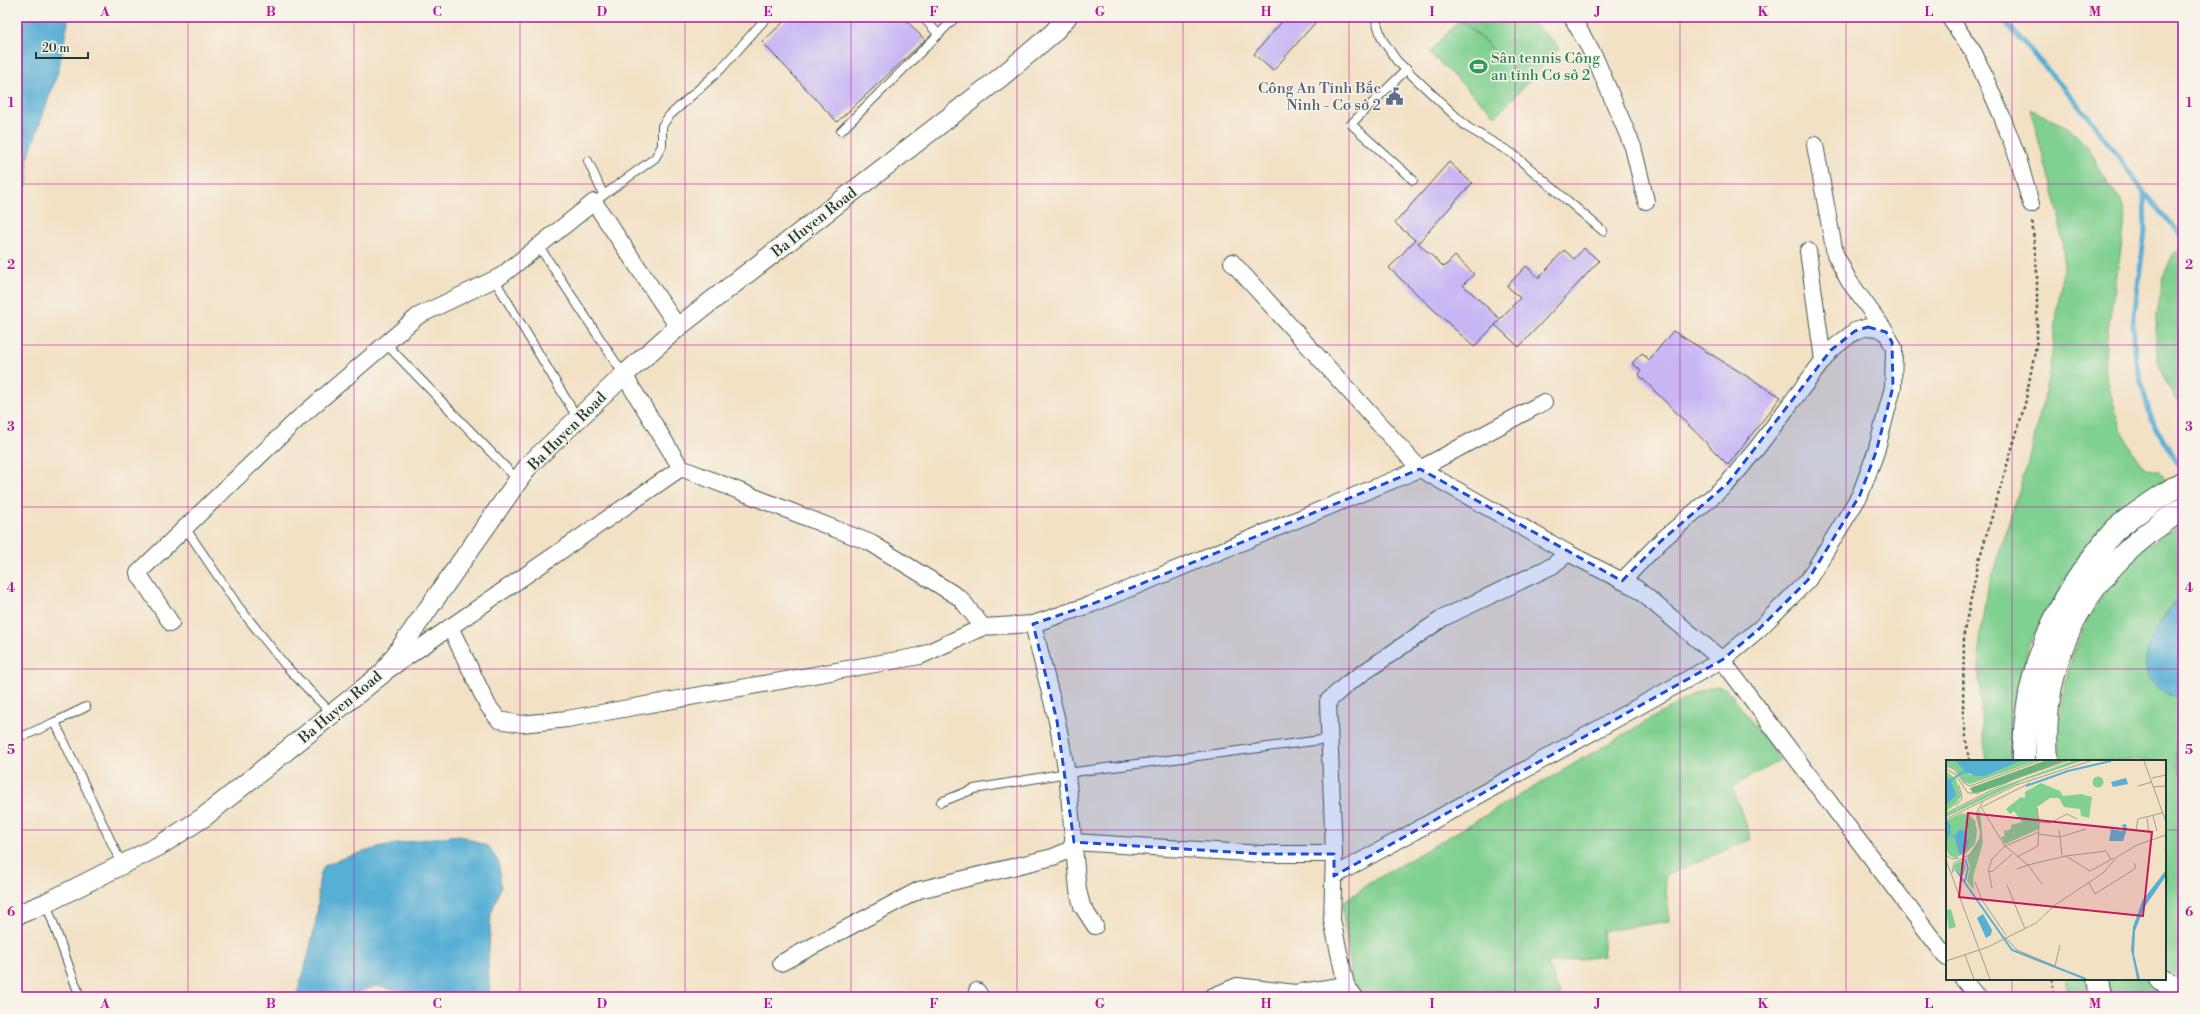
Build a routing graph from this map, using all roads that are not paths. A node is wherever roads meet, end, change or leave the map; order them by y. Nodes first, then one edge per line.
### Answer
1 (767, 17) edge
2 (923, 17) edge
3 (956, 17) edge
4 (1067, 17) edge
5 (1370, 17) edge
6 (1375, 17) edge
7 (1572, 17) edge
8 (1948, 17) edge
9 (1378, 28) junction
10 (938, 34) junction
11 (1407, 69) junction
12 (841, 131) dead end
13 (1815, 145) dead end
14 (588, 161) dead end
15 (1413, 180) dead end
16 (598, 198) junction
17 (1646, 201) dead end
18 (2030, 204) road end
19 (1603, 231) dead end
20 (538, 245) junction
21 (1808, 251) dead end
22 (1232, 262) dead end
23 (494, 280) junction
24 (678, 327) junction
25 (1886, 332) junction
26 (386, 344) junction
27 (1823, 360) junction
28 (624, 375) junction
29 (1544, 402) dead end
30 (578, 419) junction
31 (681, 468) junction
32 (1420, 469) junction
33 (519, 481) junction
34 (2183, 482) edge
35 (2183, 509) edge
36 (184, 526) junction
37 (1568, 553) junction
38 (1622, 581) junction
39 (172, 623) dead end
40 (1033, 624) junction
41 (450, 627) junction
42 (984, 627) junction
43 (1722, 660) junction
44 (383, 673) junction
45 (86, 707) dead end
46 (332, 715) junction
47 (55, 722) junction
48 (26, 735) dead end
49 (1329, 739) junction
50 (2024, 760) edge
51 (2047, 760) edge
52 (1067, 773) junction
53 (941, 802) dead end
54 (1074, 842) junction
55 (1334, 854) junction
56 (122, 865) junction
57 (1334, 876) junction
58 (46, 903) junction
59 (17, 915) edge
60 (1095, 926) dead end
61 (1946, 957) edge
62 (781, 963) dead end
63 (1964, 980) edge
64 (2098, 980) edge
65 (2163, 980) edge
66 (2183, 990) edge
67 (1350, 991) edge
68 (80, 997) edge
69 (1211, 997) edge
70 (1977, 997) edge
71 (2101, 997) edge

1 - 16 lane
2 - 10 lane
3 - 10 lane
4 - 24 street, Ba Huyen Road
5 - 9 lane
6 - 9 lane
7 - 17 street
8 - 18 street
9 - 11 lane
10 - 12 lane
11 - 15 lane
11 - 19 lane
13 - 25 street
14 - 16 lane
16 - 20 street
16 - 24 street
20 - 23 street
20 - 28 lane
21 - 27 street
22 - 32 street
23 - 26 street
23 - 30 lane
24 - 28 street, Ba Huyen Road
25 - 27 street
25 - 43 street
26 - 33 lane
26 - 36 street
27 - 38 street
28 - 30 street, Ba Huyen Road
28 - 31 street
29 - 32 street
30 - 33 street, Ba Huyen Road
31 - 41 street
31 - 42 street
32 - 37 street
32 - 40 street
33 - 44 street, Ba Huyen Road
34 - 50 highway
35 - 51 highway
36 - 39 street
36 - 46 lane
37 - 38 street
37 - 49 street
38 - 43 street
40 - 42 street
40 - 52 street
41 - 42 street
41 - 44 street
43 - 57 street
43 - 61 street
44 - 46 street, Ba Huyen Road
45 - 47 lane
46 - 56 street, Ba Huyen Road
47 - 48 lane
47 - 56 lane
49 - 52 lane
49 - 55 street
52 - 53 lane
52 - 54 street
54 - 55 street
54 - 60 street
54 - 62 street
55 - 57 street
56 - 58 street, Ba Huyen Road
57 - 67 street
58 - 59 street, Ba Huyen Road
58 - 68 lane
63 - 70 street
64 - 71 highway
65 - 66 highway
67 - 69 street

